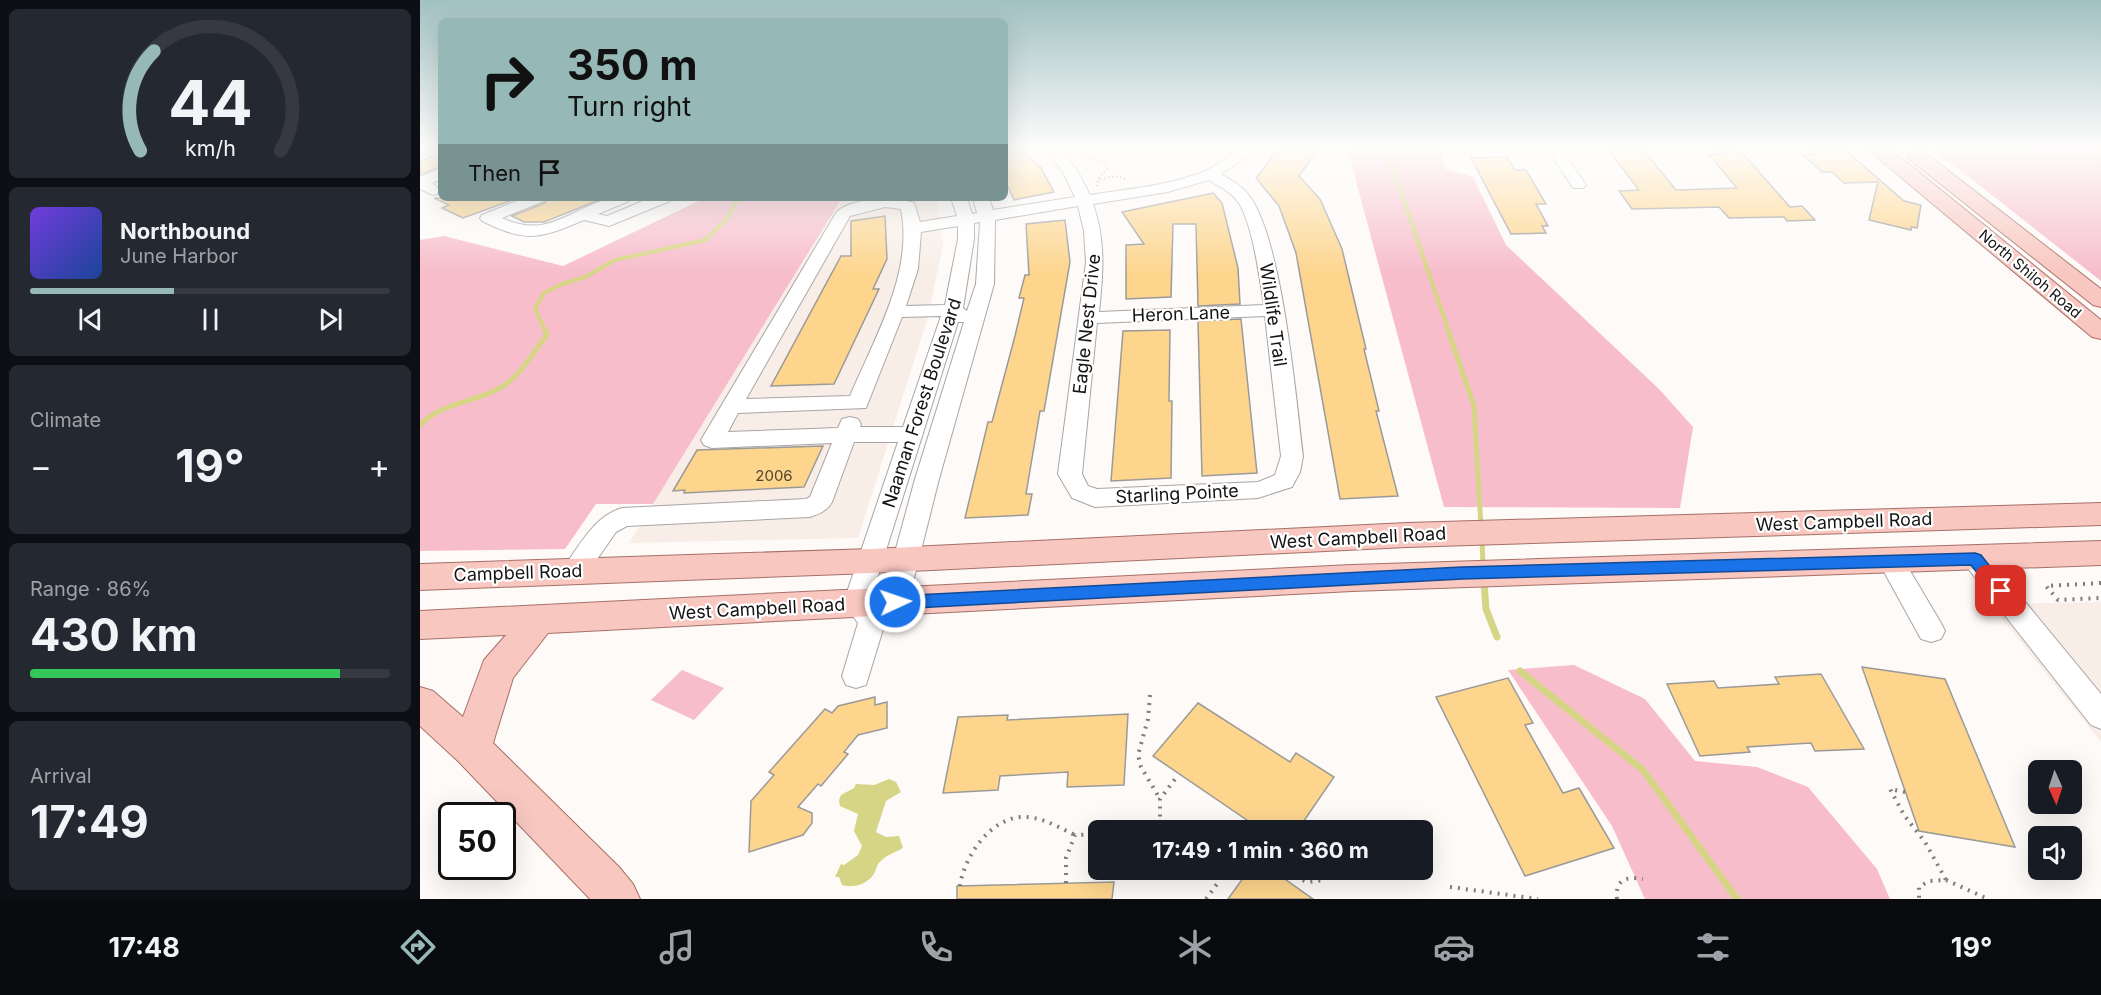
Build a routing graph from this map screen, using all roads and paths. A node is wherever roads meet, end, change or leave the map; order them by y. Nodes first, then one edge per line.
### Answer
1 (1079, 190) edge
2 (1152, 190) edge
3 (1233, 190) edge
4 (1929, 190) edge
5 (1961, 190) edge
6 (530, 201) edge
7 (616, 201) edge
8 (656, 201) edge
9 (960, 201) edge
10 (982, 201) edge
11 (1085, 201) junction
12 (584, 215) junction
13 (988, 216) junction
14 (966, 219) junction
15 (913, 228) junction
16 (2101, 300) edge
17 (953, 310) junction
18 (1274, 310) junction
19 (895, 312) junction
20 (1089, 318) junction
21 (2101, 332) edge
22 (966, 345) junction
23 (858, 403) junction
24 (731, 406) junction
25 (912, 434) junction
26 (846, 435) junction
27 (1070, 474) joint
28 (1290, 475) joint
29 (2101, 514) edge
30 (2101, 524) edge
31 (2101, 553) edge
32 (907, 559) junction
33 (1975, 559) junction
34 (871, 561) junction
35 (1891, 561) junction
36 (616, 569) joint
37 (575, 571) junction
38 (420, 577) edge
39 (2101, 583) edge
40 (2101, 598) edge
41 (874, 609) junction
42 (539, 619) junction
43 (420, 625) edge
44 (1931, 631) dead end
45 (856, 676) dead end
46 (1150, 695) dead end
47 (420, 703) edge
48 (2101, 716) edge
49 (420, 723) edge
50 (472, 748) junction
51 (1178, 775) dead end
52 (1905, 792) dead end
53 (1160, 799) junction
54 (1160, 820) edge
55 (1088, 835) edge
56 (1075, 836) junction
57 (1643, 879) dead end
58 (1220, 880) edge
59 (1303, 880) edge
60 (1325, 880) dead end
61 (1946, 880) junction
62 (1066, 883) dead end
63 (960, 886) dead end
64 (1450, 887) dead end
65 (618, 899) edge
66 (1206, 899) edge
67 (1538, 899) edge
68 (1617, 899) edge
69 (1919, 899) edge
70 (1988, 899) edge

1 - 11 street, Eagle Nest Drive
2 - 11 street
3 - 18 street, Wildlife Trail
4 - 21 main road, North Shiloh Road
5 - 16 main road, North Shiloh Road
6 - 12 street
7 - 12 street
8 - 12 street
9 - 14 street, Naaman Forest Boulevard
10 - 13 street, Naaman Forest Boulevard
11 - 13 street
11 - 20 street, Eagle Nest Drive
13 - 14 street
13 - 22 street, Naaman Forest Boulevard
14 - 15 street
14 - 17 street, Naaman Forest Boulevard
15 - 19 street
15 - 24 street
17 - 19 street
17 - 22 street
17 - 25 street, Naaman Forest Boulevard
18 - 20 street, Heron Lane
18 - 28 street, Wildlife Trail
19 - 23 street
20 - 27 street, Eagle Nest Drive
22 - 32 street, Naaman Forest Boulevard
23 - 24 street
23 - 26 street
24 - 26 street
25 - 26 street
25 - 34 street, Naaman Forest Boulevard
26 - 37 street
27 - 28 street, Starling Pointe
29 - 32 main road, West Campbell Road
30 - 33 main road
31 - 33 main road, West Campbell Road
32 - 34 main road, West Campbell Road
32 - 41 street, Naaman Forest Boulevard
33 - 35 main road, West Campbell Road
33 - 48 street
34 - 36 main road, West Campbell Road
34 - 41 street, Naaman Forest Boulevard
35 - 41 main road, West Campbell Road
35 - 44 street
36 - 37 main road, Campbell Road
37 - 38 main road, Campbell Road
39 - 40 path
41 - 42 main road, West Campbell Road
41 - 45 street
42 - 43 main road, West Campbell Road
42 - 50 main road
46 - 53 path
47 - 50 main road
49 - 50 main road
50 - 65 main road
51 - 53 path
52 - 61 path
53 - 54 path
55 - 56 path
56 - 62 path
56 - 63 path
57 - 68 path
58 - 66 path
59 - 60 path
61 - 69 path
61 - 70 path
64 - 67 path

